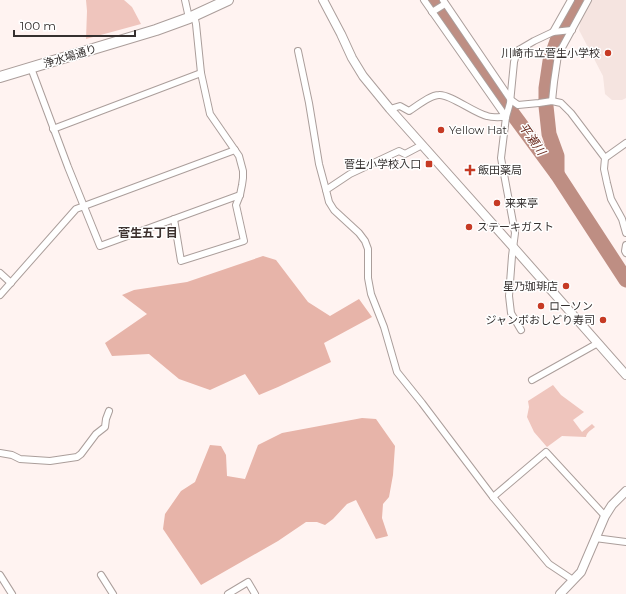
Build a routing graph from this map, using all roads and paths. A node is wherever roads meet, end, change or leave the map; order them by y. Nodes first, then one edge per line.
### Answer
1 (185, 0) edge
2 (228, 0) edge
3 (323, 0) edge
4 (424, 0) edge
5 (571, 0) edge
6 (588, 0) edge
7 (444, 2) edge
8 (432, 12) junction
9 (191, 16) junction
10 (572, 30) junction
11 (553, 32) junction
12 (298, 51) dead end
13 (31, 68) junction
14 (201, 73) junction
15 (0, 77) edge
16 (552, 101) junction
17 (511, 102) junction
18 (390, 109) junction
19 (507, 117) junction
20 (53, 129) junction
21 (626, 143) edge
22 (422, 145) junction
23 (235, 150) junction
24 (605, 158) junction
25 (326, 190) junction
26 (240, 195) junction
27 (84, 206) junction
28 (174, 219) junction
29 (626, 233) edge
30 (626, 245) edge
31 (514, 248) junction
32 (626, 253) edge
33 (0, 273) edge
34 (11, 283) junction
35 (0, 295) edge
36 (521, 330) dead end
37 (598, 343) junction
38 (626, 375) edge
39 (532, 380) dead end
40 (109, 411) dead end
41 (0, 453) edge
42 (626, 490) edge
43 (493, 497) junction
44 (605, 516) junction
45 (595, 538) junction
46 (626, 542) edge
47 (0, 575) edge
48 (101, 575) dead end
49 (573, 580) junction
50 (12, 594) edge
51 (113, 594) edge
52 (228, 594) edge
53 (255, 594) edge
54 (560, 594) edge

1 - 9 street
2 - 9 main road, 浄水場通り
3 - 18 street
4 - 8 street
5 - 11 street
6 - 10 street
7 - 8 street
7 - 17 street
8 - 19 street
9 - 13 main road, 浄水場通り
9 - 14 street
10 - 11 street
10 - 16 street
11 - 17 street
12 - 25 street
13 - 15 main road, 浄水場通り
13 - 20 street
14 - 20 street
14 - 23 street
16 - 17 street
16 - 24 street
17 - 19 street
18 - 19 street
18 - 22 street
19 - 31 street
20 - 27 street
21 - 24 street
22 - 25 street
22 - 31 street
23 - 26 street
23 - 27 street
24 - 29 street
25 - 43 street
26 - 28 street
26 - 28 street
27 - 28 street
27 - 34 street
30 - 32 street
31 - 36 street
31 - 37 street
33 - 34 street
34 - 35 street
37 - 38 street
37 - 39 street
40 - 41 street
42 - 44 street
43 - 44 street
43 - 49 street
44 - 45 street
45 - 46 street
45 - 49 street
47 - 50 street
48 - 51 street
49 - 54 street
52 - 53 street

